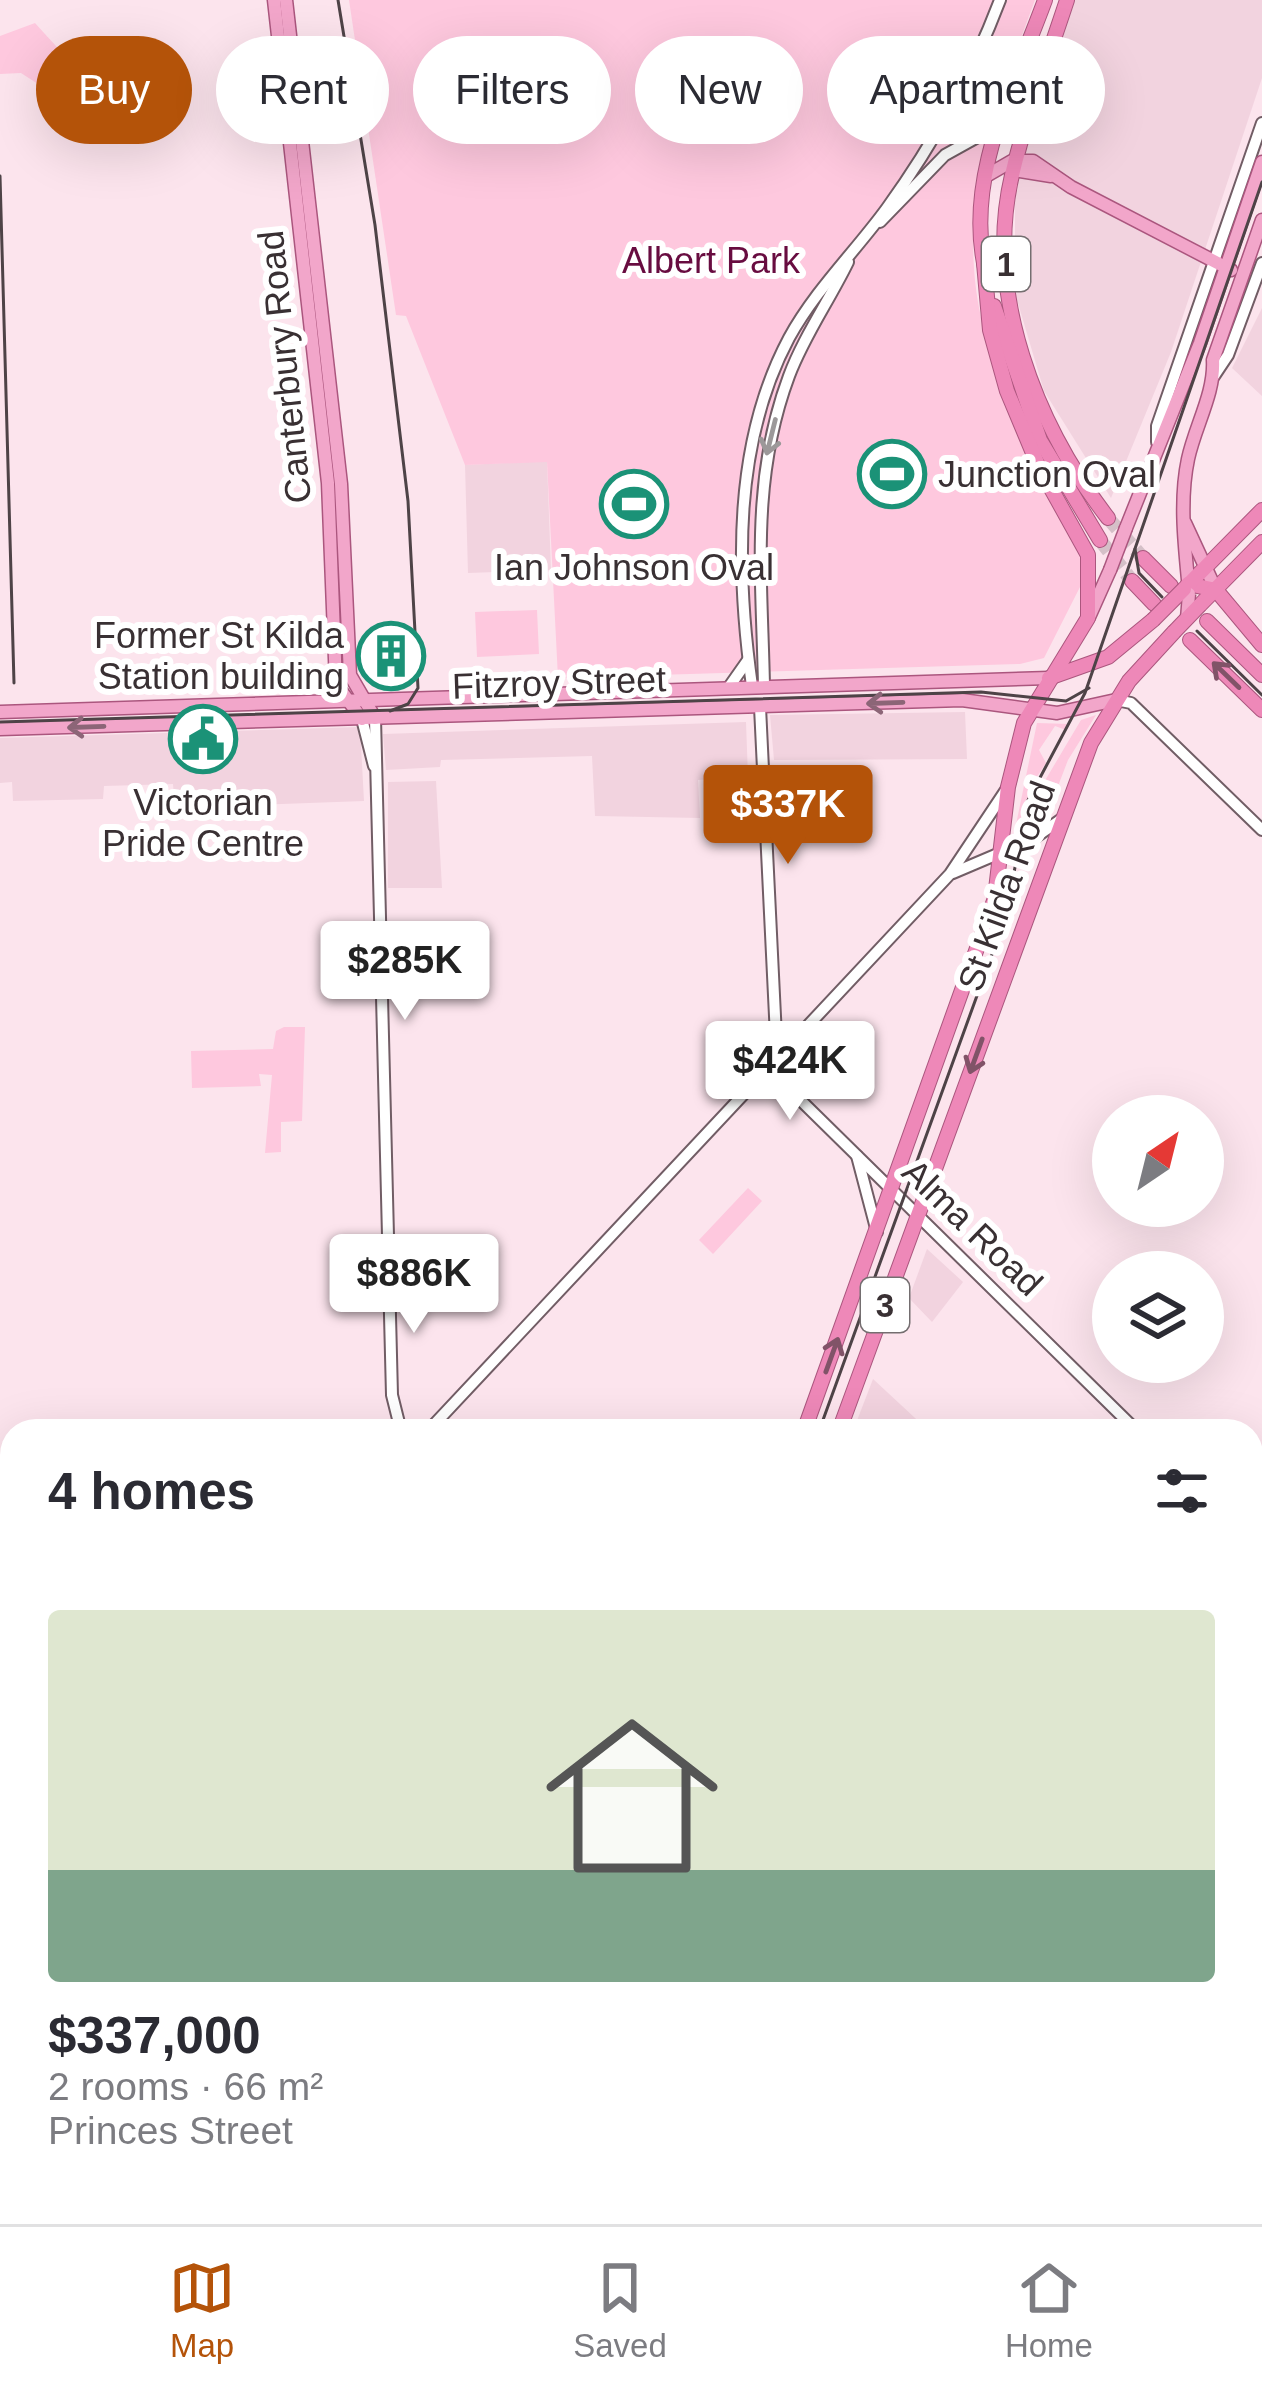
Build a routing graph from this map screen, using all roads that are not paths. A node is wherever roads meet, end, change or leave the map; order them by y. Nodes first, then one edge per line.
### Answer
1 (274, 0) edge
2 (286, 0) edge
3 (1000, 0) edge
4 (1045, 0) edge
5 (1067, 0) edge
6 (1031, 36) edge
7 (1055, 36) edge
8 (1262, 123) edge
9 (967, 144) edge
10 (993, 144) edge
11 (1021, 144) edge
12 (1262, 162) edge
13 (1015, 165) junction
14 (986, 176) junction
15 (1262, 220) edge
16 (873, 228) junction
17 (853, 254) junction
18 (1262, 262) edge
19 (984, 263) junction
20 (1220, 265) junction
21 (1253, 283) edge
22 (769, 385) junction
23 (784, 391) junction
24 (1262, 510) edge
25 (1108, 518) tunnel mouth
26 (1185, 521) junction
27 (1100, 540) tunnel mouth
28 (1262, 542) edge
29 (1143, 558) tunnel mouth
30 (1205, 567) junction
31 (1132, 581) tunnel mouth
32 (1216, 590) junction
33 (1187, 592) junction
34 (1153, 612) junction
35 (1088, 618) junction
36 (1207, 621) dead end
37 (1190, 640) dead end
38 (1262, 645) edge
39 (748, 660) junction
40 (1262, 675) edge
41 (1049, 678) junction
42 (758, 686) junction
43 (728, 687) junction
44 (362, 699) junction
45 (345, 700) junction
46 (1116, 700) junction
47 (760, 707) junction
48 (1029, 710) junction
49 (1262, 710) edge
50 (0, 712) edge
51 (369, 718) junction
52 (0, 729) edge
53 (1008, 787) junction
54 (1063, 818) junction
55 (1262, 830) edge
56 (1004, 848) junction
57 (950, 874) junction
58 (774, 1063) junction
59 (857, 1156) junction
60 (892, 1190) junction
61 (918, 1215) junction
62 (877, 1232) junction
63 (398, 1419) edge
64 (439, 1419) edge
65 (808, 1419) edge
66 (843, 1419) edge
67 (1125, 1419) edge

1 - 45 main road, Canterbury Road
2 - 44 main road, Canterbury Road
3 - 16 street
4 - 6 highway, 1
5 - 7 highway, 1
8 - 20 street, St Kilda Road
9 - 16 street
10 - 14 highway, 1
11 - 13 highway, 1
12 - 20 main road, St Kilda Road / 3
13 - 14 main road
13 - 20 main road
13 - 25 highway, 1
14 - 19 highway, 1
15 - 21 main road
16 - 17 street
17 - 22 street
17 - 23 street
18 - 21 street
19 - 27 highway, 1
19 - 35 highway
20 - 21 main road
20 - 35 main road, St Kilda Road / 3, bridge
21 - 26 main road
22 - 23 street
22 - 39 street
23 -> 42 street
24 - 30 highway
26 - 30 main road
26 - 33 main road
28 - 32 highway
29 - 33 highway
30 - 32 main road
30 - 33 highway
31 - 34 highway
32 - 33 highway
32 - 33 highway
32 - 38 highway
33 - 34 highway, bridge
33 - 46 highway, St Kilda Road / 3, bridge
34 - 41 highway
35 - 41 highway, St Kilda Road / 3
36 - 40 highway
49 -> 37 highway
39 - 42 street
39 - 43 street
41 - 42 main road, Fitzroy Street
41 - 48 highway, St Kilda Road / 3
42 - 43 main road, Fitzroy Street
42 - 47 main road
43 - 44 main road, Fitzroy Street
44 - 45 main road, Fitzroy Street
44 - 51 main road, Canterbury Road
45 - 50 main road, Fitzroy Street
45 - 51 main road
46 - 48 main road, Fitzroy Street
46 - 54 highway, St Kilda Road / 3
46 - 55 street
48 -> 47 main road, Fitzroy Street
47 - 51 main road, Fitzroy Street
47 - 58 street
48 - 53 highway, St Kilda Road / 3
51 -> 52 main road, Fitzroy Street
51 - 63 street
53 - 56 highway, St Kilda Road / 3
53 - 57 street
54 - 56 street
54 -> 61 highway, St Kilda Road / 3
56 - 57 street
56 - 60 highway, St Kilda Road / 3
57 - 58 street
58 - 59 street, Alma Road
58 - 64 street
59 - 60 street, Alma Road
59 - 62 street
60 - 61 street, Alma Road
60 - 62 highway, St Kilda Road / 3
61 - 66 highway, St Kilda Road / 3
61 - 67 street, Alma Road
65 -> 62 highway, St Kilda Road / 3

